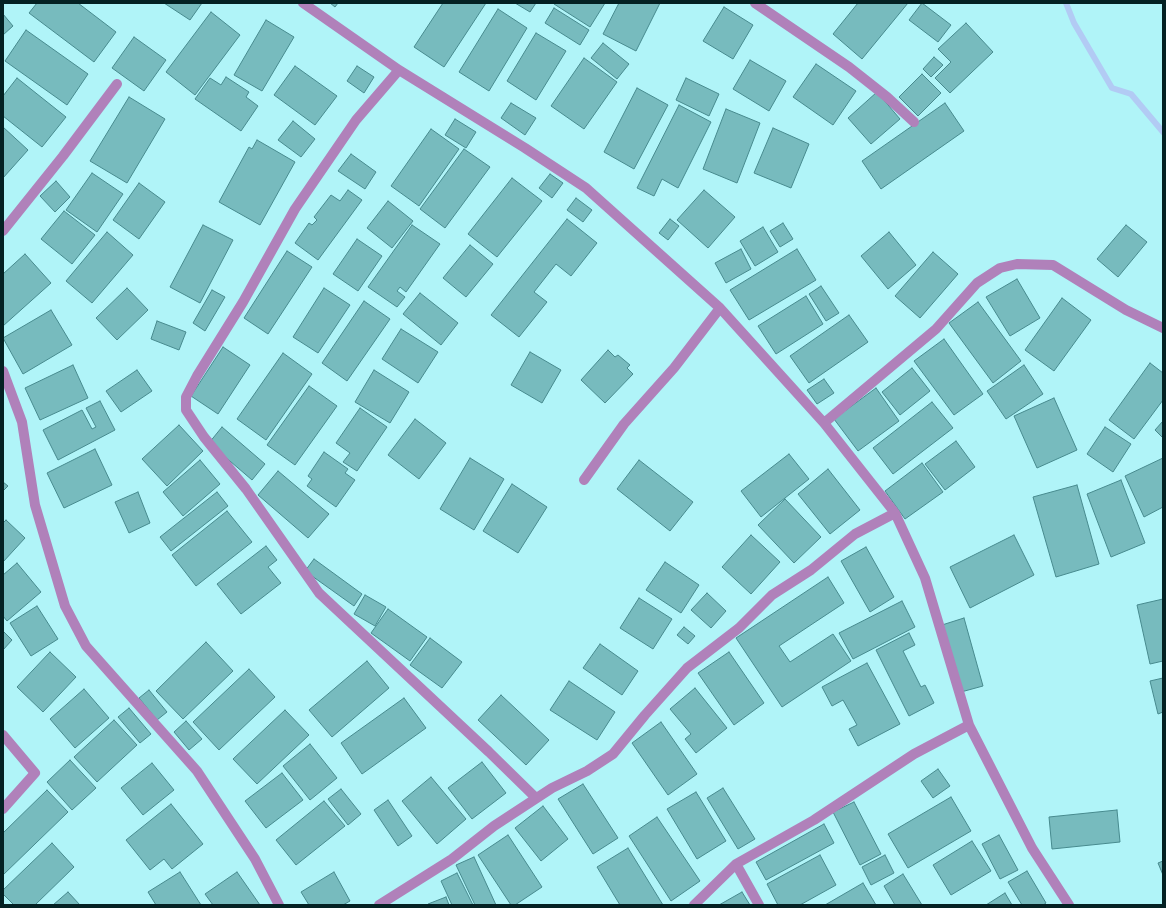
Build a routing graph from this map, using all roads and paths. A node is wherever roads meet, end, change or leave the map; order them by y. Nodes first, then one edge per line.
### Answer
1 (303, 3) edge
2 (755, 3) edge
3 (399, 70) junction
4 (117, 84) dead end
5 (914, 122) dead end
6 (3, 231) edge
7 (720, 308) junction
8 (1163, 328) edge
9 (4, 375) edge
10 (824, 423) junction
11 (584, 480) dead end
12 (895, 513) junction
13 (969, 725) junction
14 (3, 735) edge
15 (536, 798) junction
16 (3, 809) edge
17 (736, 864) junction
18 (279, 905) edge
19 (379, 905) edge
20 (694, 905) edge
21 (759, 905) edge
22 (1069, 905) edge

1 - 3 street
2 - 5 street
3 - 7 street
3 - 15 street
4 - 6 street
7 - 10 street
7 - 11 street
8 - 10 street
9 - 18 street
10 - 12 street
12 - 13 street
12 - 15 street
13 - 17 street
13 - 22 street
14 - 16 street
15 - 19 street
17 - 20 street
17 - 21 street

